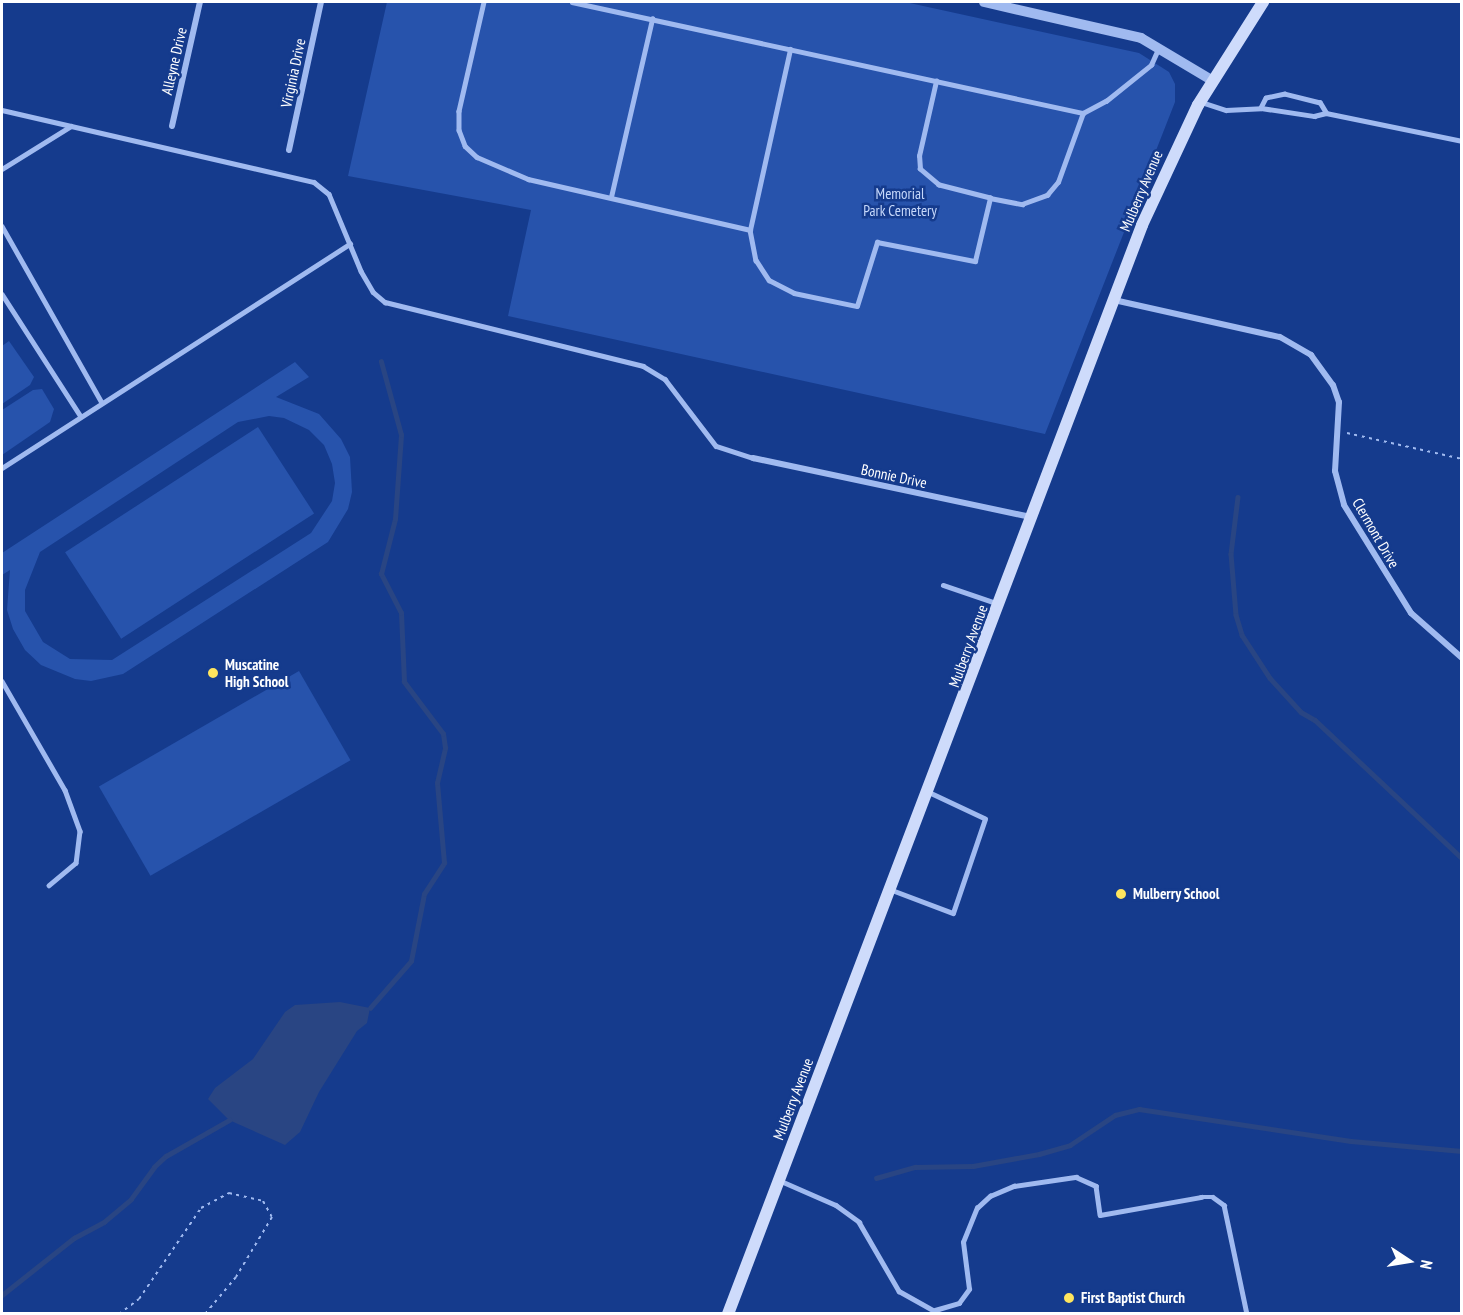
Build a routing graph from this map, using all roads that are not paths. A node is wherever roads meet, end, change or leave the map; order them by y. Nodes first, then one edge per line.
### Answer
1 (200, 2) edge
2 (321, 2) edge
3 (484, 2) edge
4 (572, 2) edge
5 (984, 2) edge
6 (1263, 2) edge
7 (652, 19) junction
8 (1159, 47) junction
9 (790, 49) junction
10 (936, 81) junction
11 (1213, 81) junction
12 (1201, 102) junction
13 (1261, 108) junction
14 (2, 110) edge
15 (1083, 113) junction
16 (1326, 113) junction
17 (70, 126) junction
18 (172, 126) dead end
19 (1461, 141) edge
20 (289, 150) dead end
21 (2, 169) edge
22 (611, 197) junction
23 (990, 198) junction
24 (2, 226) edge
25 (750, 230) junction
26 (350, 244) junction
27 (2, 294) edge
28 (1114, 300) junction
29 (101, 401) junction
30 (80, 415) junction
31 (753, 458) joint
32 (2, 468) edge
33 (1031, 517) junction
34 (943, 585) dead end
35 (999, 604) junction
36 (1461, 658) edge
37 (2, 681) edge
38 (927, 792) junction
39 (49, 885) dead end
40 (889, 889) junction
41 (778, 1180) junction
42 (937, 1312) edge
43 (728, 1314) edge
44 (1247, 1314) edge

1 - 18 street, Alleyne Drive
2 - 20 street, Virginia Drive
3 - 22 lane
4 - 7 lane
5 - 8 street
6 - 11 main road, Mulberry Avenue
7 - 9 lane
7 - 22 lane
8 - 11 street
8 - 15 lane
9 - 10 lane
9 - 25 lane
10 - 15 lane
10 - 23 lane
11 - 12 main road, Mulberry Avenue
12 - 13 lane
12 - 28 main road, Mulberry Avenue
13 - 16 lane
13 - 16 lane
14 - 17 lane
15 - 23 lane
16 - 19 lane
17 - 21 lane
17 - 26 lane
22 - 25 lane
23 - 25 lane
24 - 29 lane
26 - 29 lane
26 - 31 lane
27 - 30 lane
28 - 33 main road, Mulberry Avenue
28 - 36 street, Clermont Drive
29 - 30 lane
30 - 32 lane
31 - 33 street, Bonnie Drive
33 - 35 main road, Mulberry Avenue
34 - 35 lane
35 - 38 main road, Mulberry Avenue
37 - 39 lane
38 - 40 main road, Mulberry Avenue
38 - 40 lane
40 - 41 main road, Mulberry Avenue
41 - 42 lane
41 - 43 main road, Mulberry Avenue
42 - 44 lane

